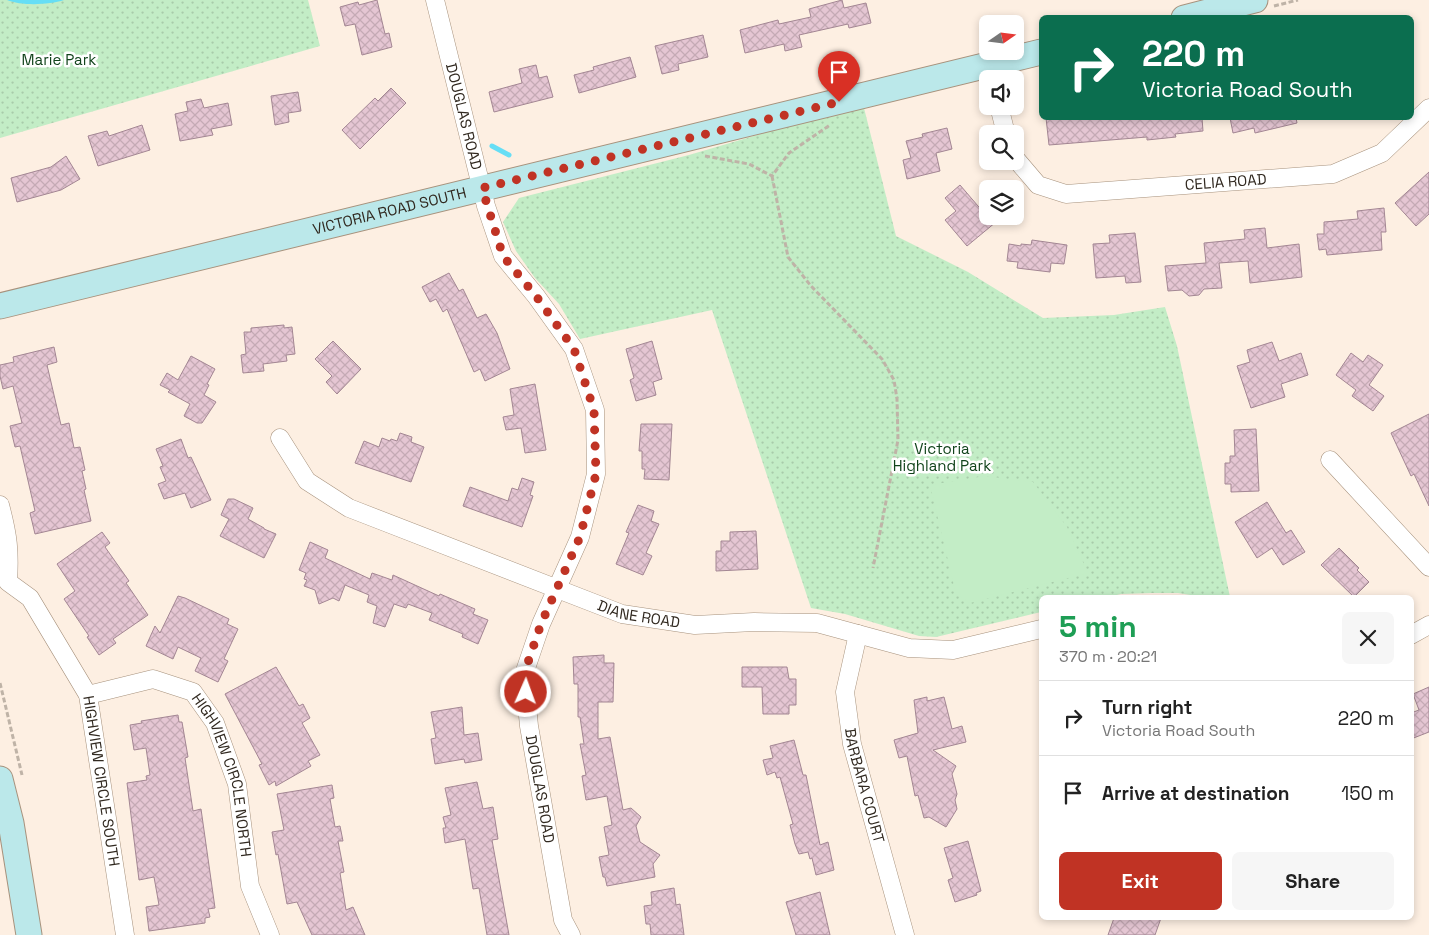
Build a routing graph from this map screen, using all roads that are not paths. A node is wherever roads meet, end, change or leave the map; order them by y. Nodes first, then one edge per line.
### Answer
1 (435, 0) edge
2 (1255, 0) edge
3 (1196, 15) edge
4 (1039, 53) edge
5 (996, 70) edge
6 (979, 75) edge
7 (1429, 108) edge
8 (1024, 168) edge
9 (482, 188) junction
10 (0, 306) edge
11 (280, 438) dead end
12 (1330, 460) dead end
13 (0, 505) edge
14 (1429, 566) edge
15 (4, 582) edge
16 (556, 588) junction
17 (1429, 625) edge
18 (1039, 629) edge
19 (1414, 633) edge
20 (858, 634) junction
21 (88, 695) junction
22 (0, 779) edge
23 (5, 824) edge
24 (29, 935) edge
25 (125, 935) edge
26 (270, 935) edge
27 (571, 935) edge
28 (905, 935) edge

1 - 9 street, DOUGLAS ROAD
2 - 3 street
4 - 5 street, VICTORIA ROAD SOUTH
6 - 9 street, VICTORIA ROAD SOUTH
7 - 8 street, CELIA ROAD
9 - 10 street, VICTORIA ROAD SOUTH
9 - 16 street, DOUGLAS ROAD
11 - 16 street, DIANE ROAD
12 - 14 street
13 - 15 street, HIGHVIEW CIRCLE SOUTH
15 - 21 street, HIGHVIEW CIRCLE SOUTH
16 - 20 street, DIANE ROAD
16 - 27 street, DOUGLAS ROAD
17 - 19 street
18 - 20 street, DIANE ROAD
20 - 28 street, BARBARA COURT
21 - 25 street, HIGHVIEW CIRCLE SOUTH
21 - 26 street, HIGHVIEW CIRCLE NORTH
22 - 23 street
23 - 24 street

